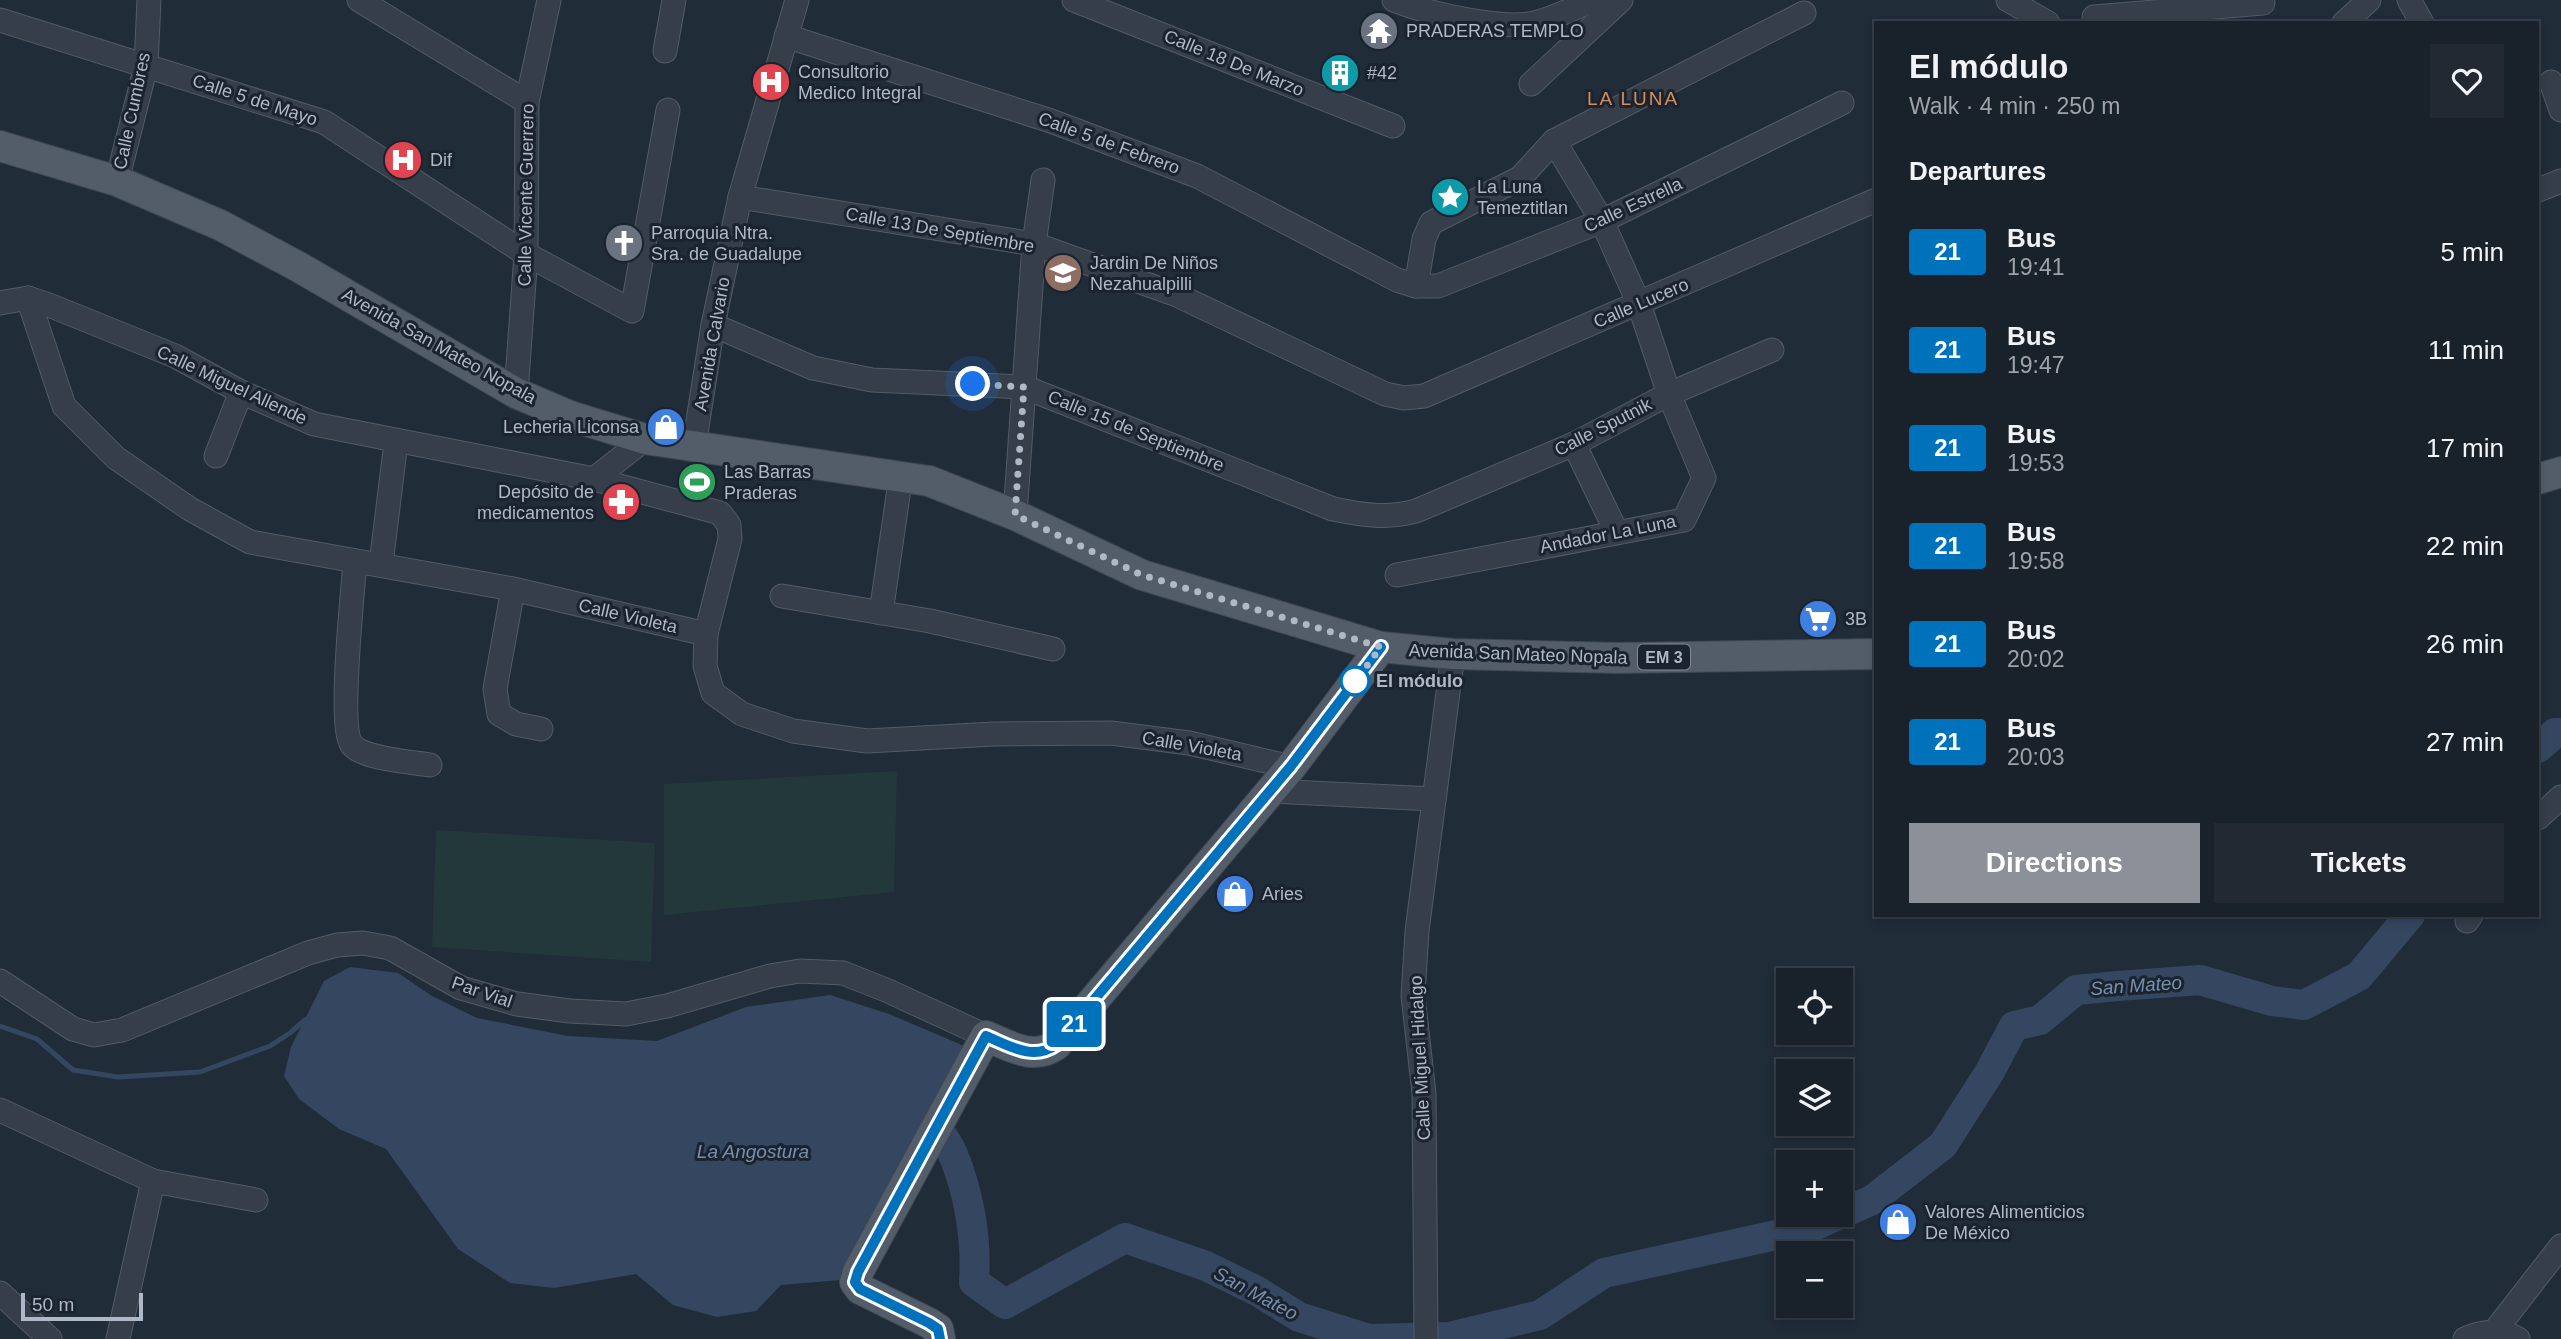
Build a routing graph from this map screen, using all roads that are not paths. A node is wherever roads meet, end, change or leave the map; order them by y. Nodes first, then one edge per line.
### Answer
1 (149, 0) edge
2 (359, 0) edge
3 (549, 0) edge
4 (674, 0) edge
5 (797, 0) edge
6 (1074, 0) edge
7 (1594, 0) edge
8 (1621, 0) edge
9 (2008, 0) edge
10 (2369, 0) edge
11 (2409, 0) edge
12 (1404, 2) edge
13 (2263, 3) dead end
14 (1125, 9) edge
15 (1804, 13) dead end
16 (2092, 13) edge
17 (2169, 18) edge
18 (0, 20) edge
19 (2045, 21) edge
20 (2346, 21) edge
21 (2421, 21) edge
22 (786, 36) junction
23 (665, 51) dead end
24 (146, 66) junction
25 (2550, 83) edge
26 (1531, 84) dead end
27 (527, 102) junction
28 (1842, 103) dead end
29 (668, 110) dead end
30 (2561, 110) edge
31 (1393, 126) dead end
32 (1554, 141) junction
33 (0, 146) edge
34 (1043, 180) dead end
35 (117, 181) junction
36 (2561, 181) edge
37 (2539, 190) edge
38 (740, 197) junction
39 (1874, 201) edge
40 (1602, 221) junction
41 (1034, 244) junction
42 (526, 254) junction
43 (1416, 286) junction
44 (28, 298) junction
45 (0, 303) edge
46 (1639, 304) junction
47 (713, 325) junction
48 (1772, 349) dead end
49 (1024, 387) junction
50 (241, 392) junction
51 (516, 393) junction
52 (1670, 394) junction
53 (1404, 398) joint
54 (645, 439) junction
55 (396, 442) junction
56 (1574, 444) junction
57 (694, 446) junction
58 (216, 456) dead end
59 (2561, 472) edge
60 (901, 475) junction
61 (594, 479) junction
62 (2539, 480) edge
63 (1015, 515) junction
64 (1394, 517) joint
65 (1616, 531) junction
66 (355, 561) junction
67 (381, 564) junction
68 (1397, 575) dead end
69 (513, 589) junction
70 (782, 596) dead end
71 (881, 613) junction
72 (706, 634) junction
73 (1381, 647) junction
74 (1054, 649) dead end
75 (1452, 654) junction
76 (1874, 654) edge
77 (541, 729) dead end
78 (430, 765) dead end
79 (1291, 766) junction
80 (1270, 791) junction
81 (2561, 797) edge
82 (1434, 799) junction
83 (2539, 817) edge
84 (0, 981) edge
85 (986, 1036) junction
86 (0, 1110) edge
87 (153, 1181) junction
88 (256, 1200) dead end
89 (2561, 1246) edge
90 (0, 1293) edge
91 (2494, 1332) junction
92 (50, 1339) edge
93 (118, 1339) edge
94 (940, 1339) edge
95 (1426, 1339) edge
96 (2465, 1339) edge
97 (2518, 1339) edge

1 - 24 street, Calle Cumbres
2 - 27 street
3 - 27 street, Calle Vicente Guerrero
4 - 23 street
5 - 22 street, Avenida Calvario
6 - 14 street, Calle 18 De Marzo
7 - 12 street
8 - 26 street
9 - 19 street
10 - 20 street
11 - 21 street
13 - 17 street
14 - 31 street, Calle 18 De Marzo
15 - 32 street
16 - 17 street
18 - 24 street, Calle 5 de Mayo
22 - 38 street, Avenida Calvario
22 - 43 street, Calle 5 de Febrero
24 - 35 street, Calle Cumbres
24 - 42 street, Calle 5 de Mayo
25 - 30 street
27 - 42 street, Calle Vicente Guerrero
28 - 40 street, Calle Estrella
29 - 42 street, Calle 5 de Mayo
32 - 40 street, Calle Sputnik
32 - 43 street
33 - 35 main road, Avenida San Mateo Nopala / EM 3
34 - 41 street
35 - 51 main road, Avenida San Mateo Nopala / EM 3
36 - 37 street
38 - 41 street, Calle 13 De Septiembre
38 - 47 street, Avenida Calvario
39 - 46 street, Calle Lucero
40 - 43 street, Calle Estrella
40 - 46 street, Calle Sputnik
41 - 49 street
41 - 53 street, Calle 13 De Septiembre
42 - 51 street, Calle Vicente Guerrero
44 - 45 street
44 - 50 street, Calle Miguel Allende
44 - 66 street, Calle Violeta
46 - 52 street, Calle Sputnik
46 - 53 street, Calle Lucero
47 - 49 street, Calle 15 de Septiembre
47 - 57 street, Avenida Calvario
48 - 52 street
49 - 63 street
49 - 64 street, Calle 15 de Septiembre
50 - 55 street, Calle Miguel Allende
50 - 58 street
51 - 54 main road, Avenida San Mateo Nopala / EM 3
52 - 56 street, Calle Sputnik
52 - 65 street, Andador La Luna
54 - 57 main road, Avenida San Mateo Nopala / EM 3
54 - 61 street
55 - 61 street, Calle Miguel Allende
55 - 67 street
56 - 64 street, Calle Sputnik
56 - 65 street
57 - 60 main road, Avenida San Mateo Nopala / EM 3
59 - 62 main road
60 - 63 main road, Avenida San Mateo Nopala / EM 3
60 - 71 street
61 - 72 street, Calle Miguel Allende
63 - 73 main road, Avenida San Mateo Nopala / EM 3
65 - 68 street, Andador La Luna
66 - 67 street, Calle Violeta
66 - 78 street
67 - 69 street, Calle Violeta
69 - 72 street, Calle Violeta
69 - 77 street
70 - 71 street
71 - 74 street
72 - 79 street, Calle Violeta
73 - 75 main road, Avenida San Mateo Nopala / EM 3
73 - 79 main road
75 - 76 main road, Avenida San Mateo Nopala / EM 3
75 - 82 street, Calle Miguel Hidalgo
79 - 80 main road
80 - 82 street
80 - 85 main road
81 - 83 street
82 - 95 street, Calle Miguel Hidalgo
84 - 85 street, Par Vial
85 - 94 main road
86 - 87 street
87 - 88 street
87 - 93 street
89 - 91 street
90 - 92 street
91 - 96 street
91 - 97 street

